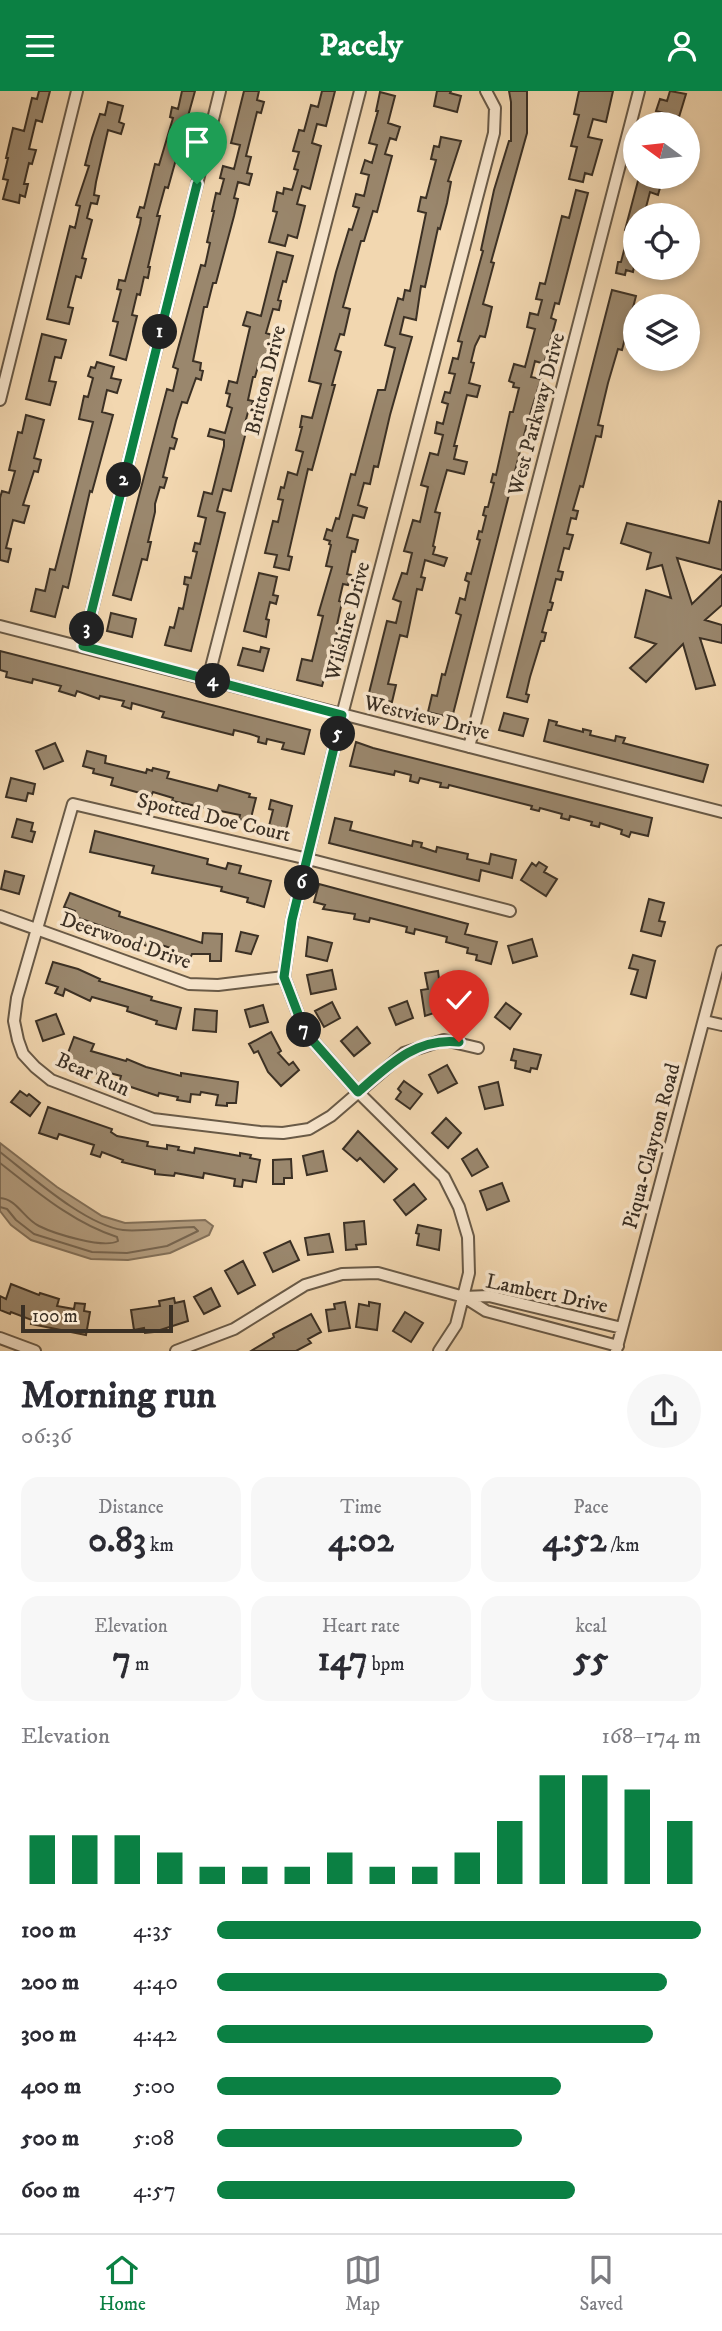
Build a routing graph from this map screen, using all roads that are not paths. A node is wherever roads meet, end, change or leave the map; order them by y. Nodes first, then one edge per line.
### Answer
1 (77, 91) edge
2 (220, 91) edge
3 (360, 91) edge
4 (486, 91) edge
5 (639, 91) edge
6 (0, 400) edge
7 (0, 626) edge
8 (83, 646) junction
9 (208, 680) junction
10 (342, 715) junction
11 (469, 747) junction
12 (73, 804) joint
13 (722, 812) edge
14 (308, 859) junction
15 (510, 911) dead end
16 (0, 916) edge
17 (37, 930) junction
18 (722, 951) edge
19 (284, 977) junction
20 (704, 1021) junction
21 (722, 1025) edge
22 (478, 1048) dead end
23 (358, 1092) junction
24 (464, 1297) junction
25 (622, 1328) junction
26 (0, 1338) edge
27 (617, 1348) edge
28 (36, 1351) edge
29 (176, 1351) edge
30 (439, 1351) edge

1 - 6 street
2 - 8 street
3 - 9 street, Britton Drive
4 - 10 street, Wilshire Drive
5 - 11 street, West Parkway Drive
7 - 8 street, Westview Drive
8 - 9 street, Westview Drive
9 - 10 street, Westview Drive
10 - 11 street, Westview Drive
10 - 14 street, Wilshire Drive
11 - 13 street, Westview Drive
12 - 14 street, Spotted Doe Court
12 - 17 street, Bear Run
14 - 15 street, Spotted Doe Court
14 - 19 street, Wilshire Drive
16 - 17 street, Deerwood Drive
17 - 19 street, Deerwood Drive
17 - 23 street, Bear Run
18 - 20 street, Piqua-Clayton Road
19 - 23 street, Wilshire Drive
20 - 21 street
20 - 25 street, Piqua-Clayton Road
22 - 23 street, Bear Run
23 - 24 street, Wilshire Drive
24 - 25 street, Lambert Drive
24 - 27 street, Lambert Drive
24 - 29 street, Lambert Drive
24 - 30 street, Wilshire Drive
25 - 27 street, Piqua-Clayton Road
26 - 28 street

